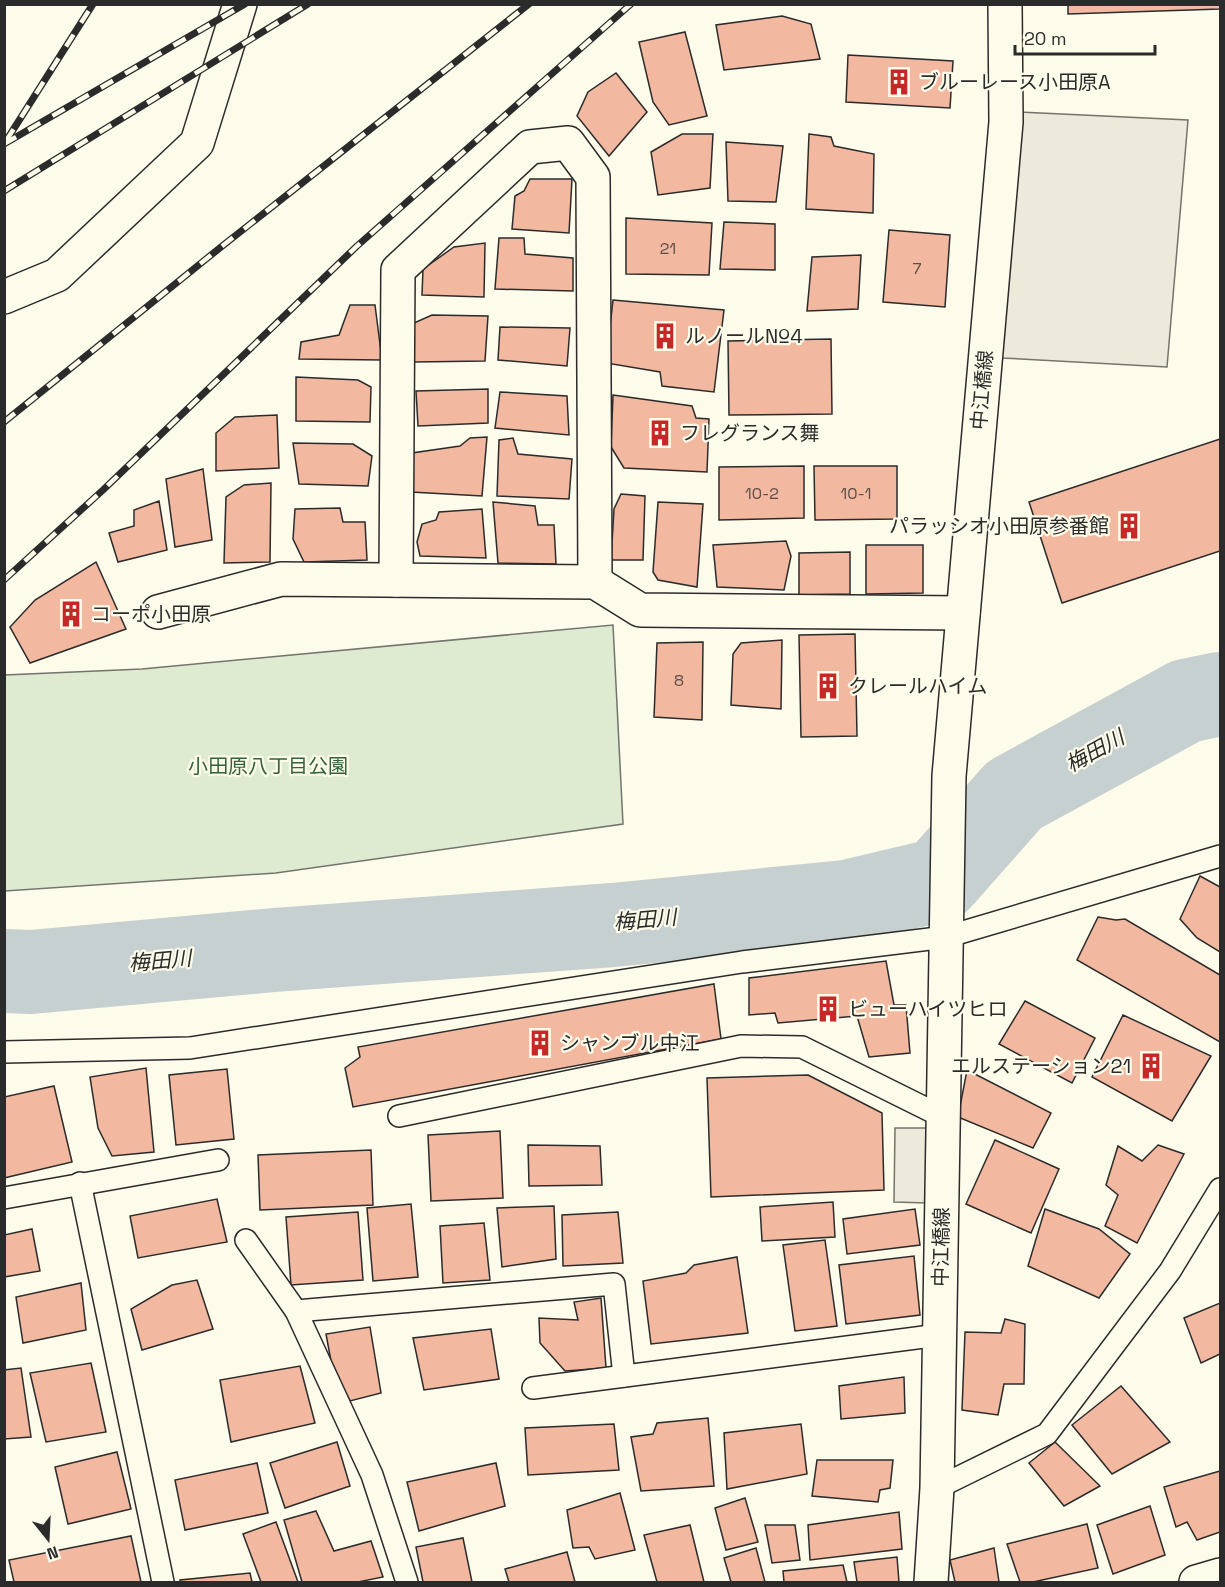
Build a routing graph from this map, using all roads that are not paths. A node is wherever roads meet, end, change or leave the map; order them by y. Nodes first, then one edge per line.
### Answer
1 (240, 4) edge
2 (1005, 4) edge
3 (4, 297) edge
4 (396, 580) junction
5 (595, 582) junction
6 (158, 612) dead end
7 (963, 613) junction
8 (1221, 856) edge
9 (946, 924) junction
10 (4, 1052) edge
11 (399, 1116) dead end
12 (943, 1117) junction
13 (218, 1160) dead end
14 (80, 1183) junction
15 (1221, 1189) edge
16 (4, 1198) edge
17 (246, 1240) dead end
18 (296, 1311) junction
19 (939, 1335) junction
20 (624, 1376) junction
21 (533, 1388) dead end
22 (937, 1488) junction
23 (1221, 1575) edge
24 (163, 1582) edge
25 (407, 1582) edge
26 (931, 1582) edge
27 (1196, 1582) edge

1 - 3 street
2 - 7 street, 中江橋線
4 - 5 street
4 - 5 street
4 - 6 street
5 - 7 street
7 - 9 street, 中江橋線
8 - 9 lane
9 - 10 lane
9 - 12 street, 中江橋線
11 - 12 lane
12 - 19 street, 中江橋線
13 - 14 lane
14 - 16 lane
14 - 24 lane
15 - 22 lane
17 - 18 lane
18 - 20 lane
18 - 25 lane
19 - 20 lane
19 - 22 street, 中江橋線
20 - 21 lane
22 - 26 street, 中江橋線
23 - 27 street

